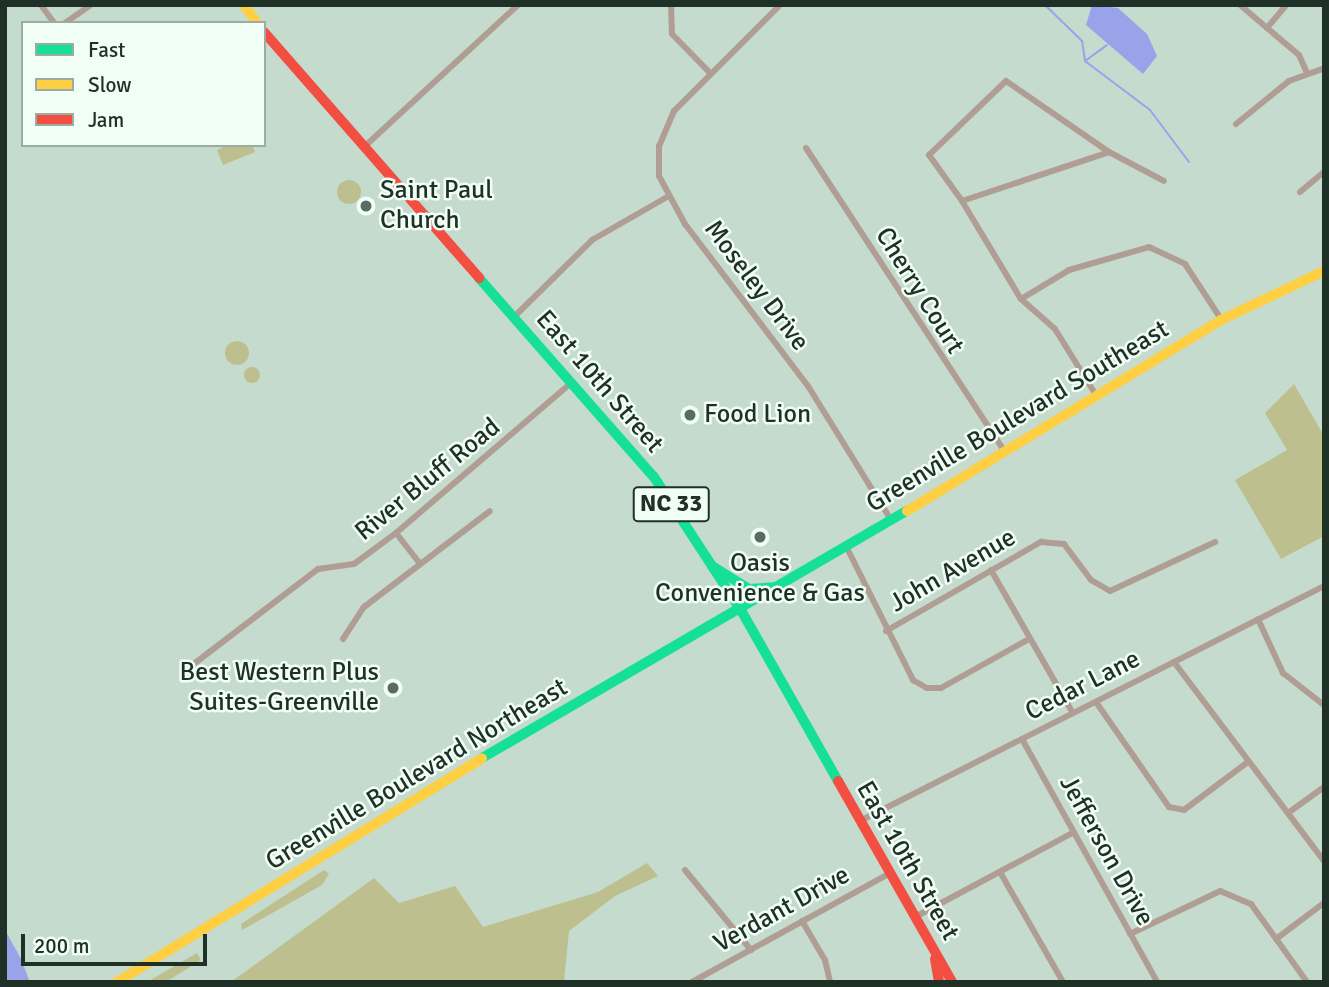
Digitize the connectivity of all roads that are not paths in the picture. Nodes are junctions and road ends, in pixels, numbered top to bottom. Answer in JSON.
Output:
{"nodes":[{"id":1,"x":41,"y":5,"type":"edge"},
{"id":2,"x":91,"y":5,"type":"edge"},
{"id":3,"x":244,"y":5,"type":"edge"},
{"id":4,"x":519,"y":5,"type":"edge"},
{"id":5,"x":671,"y":5,"type":"edge"},
{"id":6,"x":780,"y":5,"type":"edge"},
{"id":7,"x":1240,"y":5,"type":"edge"},
{"id":8,"x":1286,"y":5,"type":"edge"},
{"id":9,"x":53,"y":21,"type":"edge"},
{"id":10,"x":68,"y":21,"type":"edge"},
{"id":11,"x":256,"y":21,"type":"edge"},
{"id":12,"x":1268,"y":28,"type":"junction"},
{"id":13,"x":266,"y":34,"type":"edge"},
{"id":14,"x":1324,"y":68,"type":"edge"},
{"id":15,"x":1306,"y":71,"type":"junction"},
{"id":16,"x":710,"y":73,"type":"junction"},
{"id":17,"x":1236,"y":124,"type":"dead end"},
{"id":18,"x":362,"y":148,"type":"junction"},
{"id":19,"x":806,"y":148,"type":"dead end"},
{"id":20,"x":1110,"y":152,"type":"junction"},
{"id":21,"x":1324,"y":172,"type":"edge"},
{"id":22,"x":1164,"y":181,"type":"dead end"},
{"id":23,"x":1300,"y":192,"type":"dead end"},
{"id":24,"x":667,"y":197,"type":"junction"},
{"id":25,"x":962,"y":201,"type":"junction"},
{"id":26,"x":1322,"y":275,"type":"edge"},
{"id":27,"x":1021,"y":299,"type":"junction"},
{"id":28,"x":514,"y":317,"type":"junction"},
{"id":29,"x":1221,"y":320,"type":"junction"},
{"id":30,"x":574,"y":381,"type":"junction"},
{"id":31,"x":1096,"y":395,"type":"junction"},
{"id":32,"x":1004,"y":451,"type":"junction"},
{"id":33,"x":491,"y":511,"type":"dead end"},
{"id":34,"x":890,"y":518,"type":"junction"},
{"id":35,"x":396,"y":533,"type":"junction"},
{"id":36,"x":1215,"y":542,"type":"dead end"},
{"id":37,"x":846,"y":546,"type":"junction"},
{"id":38,"x":420,"y":564,"type":"junction"},
{"id":39,"x":712,"y":566,"type":"junction"},
{"id":40,"x":991,"y":570,"type":"junction"},
{"id":41,"x":1324,"y":586,"type":"edge"},
{"id":42,"x":782,"y":587,"type":"junction"},
{"id":43,"x":742,"y":612,"type":"junction"},
{"id":44,"x":1258,"y":619,"type":"junction"},
{"id":45,"x":886,"y":631,"type":"junction"},
{"id":46,"x":343,"y":639,"type":"dead end"},
{"id":47,"x":1029,"y":639,"type":"junction"},
{"id":48,"x":1174,"y":662,"type":"junction"},
{"id":49,"x":195,"y":663,"type":"dead end"},
{"id":50,"x":1096,"y":702,"type":"junction"},
{"id":51,"x":1324,"y":705,"type":"edge"},
{"id":52,"x":1073,"y":713,"type":"junction"},
{"id":53,"x":1021,"y":739,"type":"junction"},
{"id":54,"x":1250,"y":761,"type":"junction"},
{"id":55,"x":1324,"y":787,"type":"edge"},
{"id":56,"x":1287,"y":813,"type":"junction"},
{"id":57,"x":860,"y":821,"type":"junction"},
{"id":58,"x":1072,"y":833,"type":"junction"},
{"id":59,"x":1324,"y":861,"type":"edge"},
{"id":60,"x":685,"y":870,"type":"dead end"},
{"id":61,"x":1000,"y":872,"type":"junction"},
{"id":62,"x":890,"y":873,"type":"junction"},
{"id":63,"x":1324,"y":903,"type":"edge"},
{"id":64,"x":915,"y":918,"type":"junction"},
{"id":65,"x":802,"y":921,"type":"junction"},
{"id":66,"x":1130,"y":934,"type":"junction"},
{"id":67,"x":1276,"y":939,"type":"junction"},
{"id":68,"x":751,"y":950,"type":"junction"},
{"id":69,"x":934,"y":951,"type":"junction"},
{"id":70,"x":117,"y":982,"type":"edge"},
{"id":71,"x":692,"y":982,"type":"edge"},
{"id":72,"x":830,"y":982,"type":"edge"},
{"id":73,"x":939,"y":982,"type":"edge"},
{"id":74,"x":952,"y":982,"type":"edge"},
{"id":75,"x":1063,"y":982,"type":"edge"},
{"id":76,"x":1157,"y":982,"type":"edge"},
{"id":77,"x":1307,"y":982,"type":"edge"}],
"edges":[{"from":1,"to":9,"type":"street"},
{"from":2,"to":10,"type":"street"},
{"from":3,"to":11,"type":"main road"},
{"from":4,"to":18,"type":"street"},
{"from":5,"to":16,"type":"street"},
{"from":6,"to":16,"type":"street","name":"Moseley Drive"},
{"from":7,"to":12,"type":"street"},
{"from":8,"to":12,"type":"street"},
{"from":12,"to":15,"type":"street"},
{"from":13,"to":18,"type":"main road","name":"East 10th Street","number":"NC 33"},
{"from":14,"to":15,"type":"street"},
{"from":15,"to":17,"type":"street"},
{"from":16,"to":24,"type":"street","name":"Moseley Drive"},
{"from":18,"to":28,"type":"main road","name":"East 10th Street","number":"NC 33"},
{"from":19,"to":32,"type":"street","name":"Cherry Court"},
{"from":20,"to":22,"type":"street"},
{"from":20,"to":25,"type":"street"},
{"from":20,"to":25,"type":"street"},
{"from":21,"to":23,"type":"street"},
{"from":24,"to":28,"type":"street"},
{"from":24,"to":34,"type":"street","name":"Moseley Drive"},
{"from":25,"to":27,"type":"street"},
{"from":26,"to":29,"type":"main road","name":"Greenville Boulevard Southeast"},
{"from":27,"to":29,"type":"street"},
{"from":27,"to":31,"type":"street"},
{"from":28,"to":30,"type":"main road","name":"East 10th Street","number":"NC 33"},
{"from":29,"to":31,"type":"main road","name":"Greenville Boulevard Southeast"},
{"from":30,"to":35,"type":"street","name":"River Bluff Road"},
{"from":30,"to":39,"type":"main road","name":"East 10th Street","number":"NC 33"},
{"from":31,"to":32,"type":"main road","name":"Greenville Boulevard Southeast"},
{"from":32,"to":34,"type":"main road","name":"Greenville Boulevard Southeast"},
{"from":33,"to":38,"type":"street"},
{"from":34,"to":37,"type":"main road","name":"Greenville Boulevard Southeast"},
{"from":35,"to":38,"type":"street"},
{"from":35,"to":49,"type":"street","name":"River Bluff Road"},
{"from":36,"to":40,"type":"street","name":"John Avenue"},
{"from":37,"to":42,"type":"main road","name":"Greenville Boulevard Southeast"},
{"from":37,"to":45,"type":"street"},
{"from":38,"to":46,"type":"street"},
{"from":39,"to":42,"type":"main road"},
{"from":39,"to":43,"type":"main road","name":"East 10th Street","number":"NC 33"},
{"from":40,"to":45,"type":"street","name":"John Avenue"},
{"from":40,"to":47,"type":"street"},
{"from":41,"to":44,"type":"street","name":"Cedar Lane"},
{"from":42,"to":43,"type":"main road","name":"Greenville Boulevard Southeast"},
{"from":43,"to":57,"type":"main road","name":"East 10th Street"},
{"from":43,"to":70,"type":"main road","name":"Greenville Boulevard Northeast"},
{"from":44,"to":48,"type":"street","name":"Cedar Lane"},
{"from":44,"to":51,"type":"street"},
{"from":45,"to":47,"type":"street"},
{"from":47,"to":52,"type":"street"},
{"from":48,"to":50,"type":"street","name":"Cedar Lane"},
{"from":48,"to":54,"type":"street"},
{"from":50,"to":52,"type":"street","name":"Cedar Lane"},
{"from":50,"to":54,"type":"street"},
{"from":52,"to":53,"type":"street","name":"Cedar Lane"},
{"from":53,"to":57,"type":"street","name":"Cedar Lane"},
{"from":53,"to":58,"type":"street","name":"Jefferson Drive"},
{"from":54,"to":56,"type":"street"},
{"from":55,"to":56,"type":"street"},
{"from":56,"to":59,"type":"street"},
{"from":57,"to":62,"type":"main road","name":"East 10th Street"},
{"from":58,"to":61,"type":"street"},
{"from":58,"to":66,"type":"street","name":"Jefferson Drive"},
{"from":60,"to":68,"type":"street"},
{"from":61,"to":64,"type":"street"},
{"from":61,"to":75,"type":"street"},
{"from":62,"to":64,"type":"main road","name":"East 10th Street"},
{"from":62,"to":65,"type":"street","name":"Verdant Drive"},
{"from":63,"to":67,"type":"street"},
{"from":64,"to":69,"type":"main road","name":"East 10th Street"},
{"from":65,"to":68,"type":"street","name":"Verdant Drive"},
{"from":65,"to":72,"type":"street"},
{"from":66,"to":67,"type":"street"},
{"from":66,"to":76,"type":"street","name":"Jefferson Drive"},
{"from":67,"to":77,"type":"street"},
{"from":68,"to":71,"type":"street","name":"Verdant Drive"},
{"from":69,"to":73,"type":"main road"},
{"from":69,"to":74,"type":"main road","name":"East 10th Street"}]}
